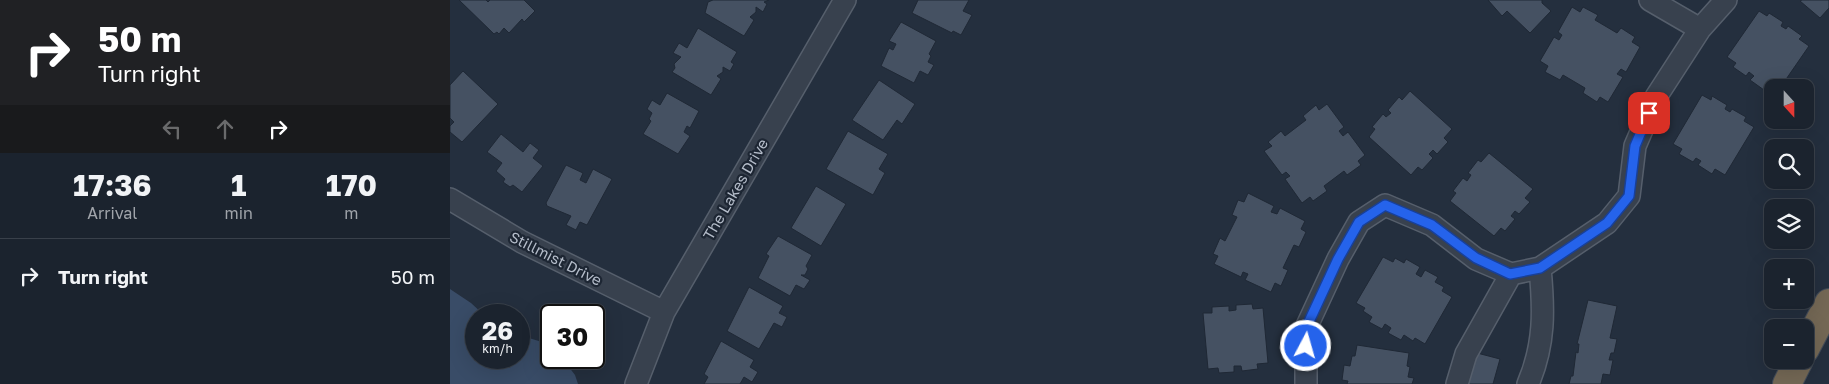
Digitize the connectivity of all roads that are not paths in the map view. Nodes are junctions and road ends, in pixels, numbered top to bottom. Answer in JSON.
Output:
{"nodes":[{"id":1,"x":845,"y":0,"type":"edge"},
{"id":2,"x":1650,"y":0,"type":"edge"},
{"id":3,"x":1726,"y":0,"type":"edge"},
{"id":4,"x":1700,"y":29,"type":"junction"},
{"id":5,"x":450,"y":199,"type":"edge"},
{"id":6,"x":1540,"y":268,"type":"junction"},
{"id":7,"x":1510,"y":274,"type":"junction"},
{"id":8,"x":1829,"y":303,"type":"edge"},
{"id":9,"x":664,"y":312,"type":"junction"},
{"id":10,"x":1814,"y":332,"type":"edge"},
{"id":11,"x":1794,"y":369,"type":"edge"},
{"id":12,"x":636,"y":384,"type":"edge"},
{"id":13,"x":1306,"y":384,"type":"edge"},
{"id":14,"x":1457,"y":384,"type":"edge"},
{"id":15,"x":1528,"y":384,"type":"edge"},
{"id":16,"x":1787,"y":384,"type":"edge"}],
"edges":[{"from":1,"to":9,"type":"street","name":"The Lakes Drive"},
{"from":2,"to":4,"type":"street"},
{"from":3,"to":4,"type":"street"},
{"from":4,"to":6,"type":"street"},
{"from":5,"to":9,"type":"street","name":"Stillmist Drive"},
{"from":6,"to":7,"type":"street"},
{"from":6,"to":15,"type":"street"},
{"from":7,"to":13,"type":"street"},
{"from":7,"to":14,"type":"street"},
{"from":8,"to":10,"type":"highway"},
{"from":9,"to":12,"type":"street","name":"The Lakes Drive"},
{"from":11,"to":16,"type":"highway"}]}
